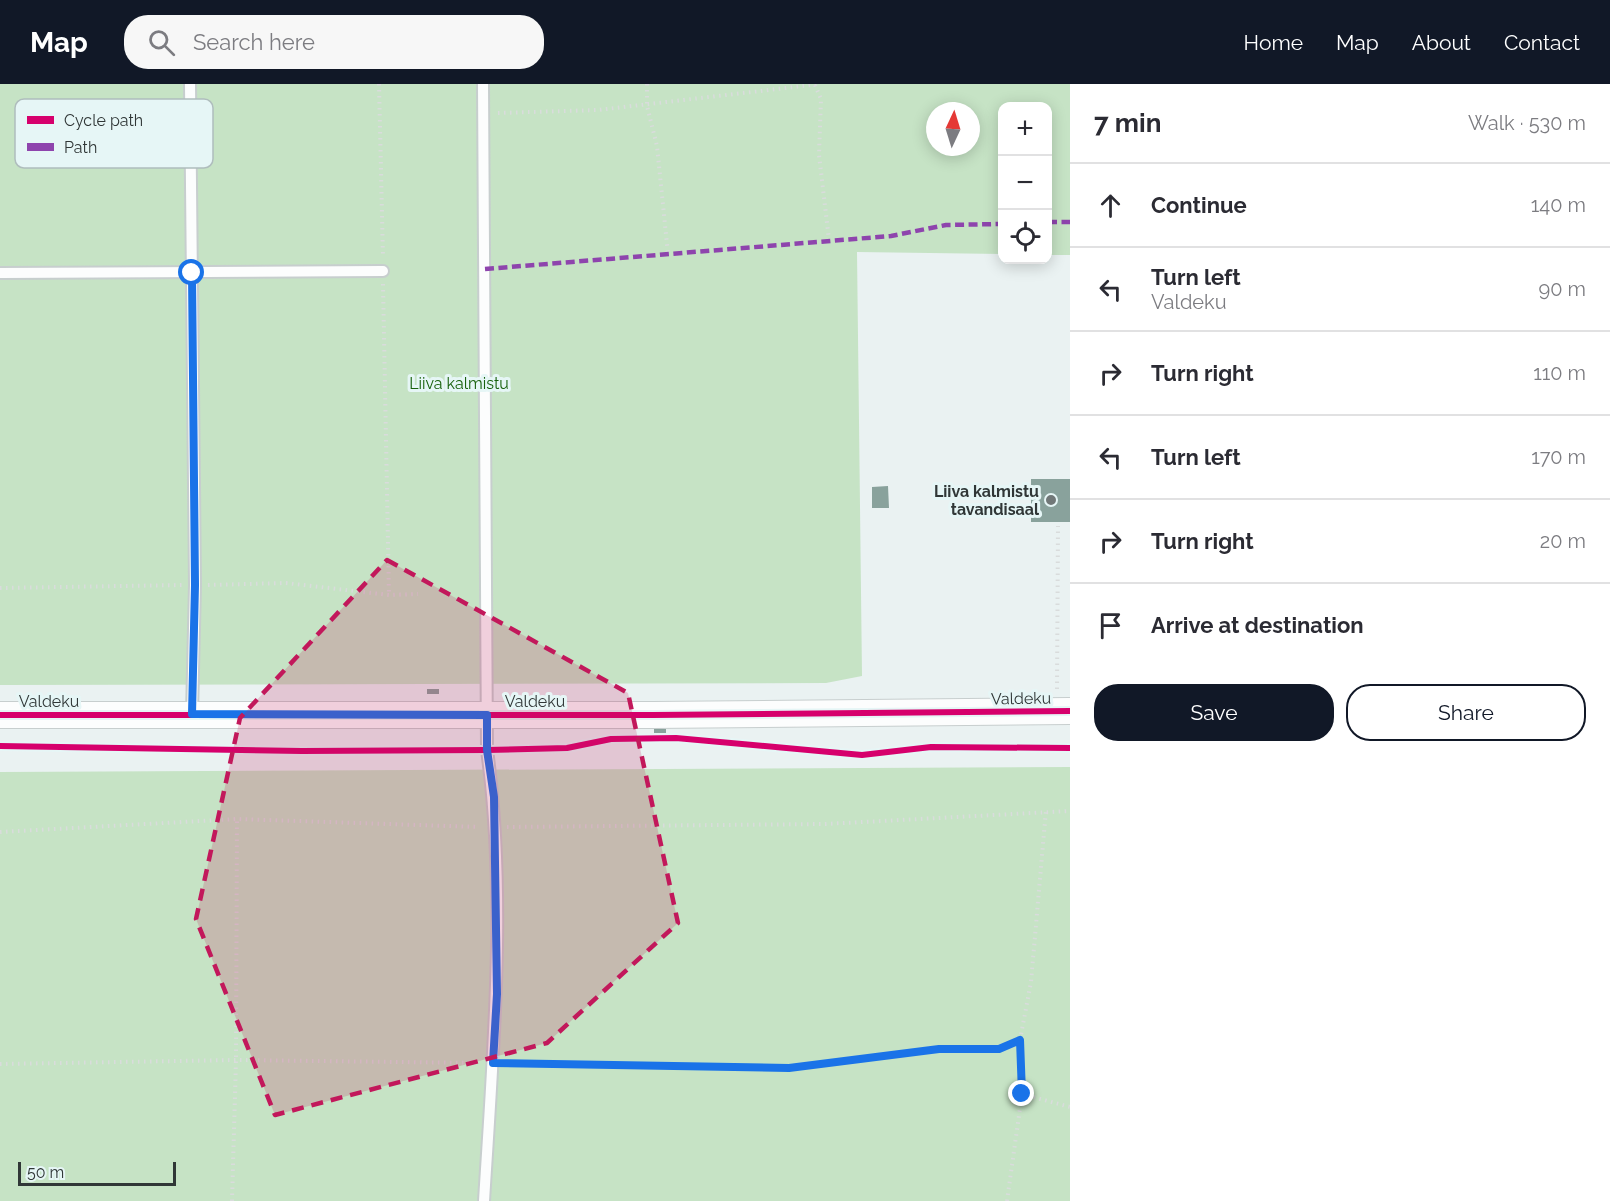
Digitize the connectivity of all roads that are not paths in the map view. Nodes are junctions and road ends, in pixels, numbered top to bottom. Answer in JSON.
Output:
{"nodes":[{"id":1,"x":190,"y":84,"type":"edge"},
{"id":2,"x":483,"y":84,"type":"edge"},
{"id":3,"x":190,"y":99,"type":"edge"},
{"id":4,"x":191,"y":168,"type":"edge"},
{"id":5,"x":383,"y":271,"type":"road end"},
{"id":6,"x":0,"y":273,"type":"edge"},
{"id":7,"x":192,"y":273,"type":"junction"},
{"id":8,"x":1066,"y":700,"type":"edge"},
{"id":9,"x":192,"y":714,"type":"junction"},
{"id":10,"x":0,"y":715,"type":"edge"},
{"id":11,"x":487,"y":715,"type":"junction"},
{"id":12,"x":484,"y":1201,"type":"edge"}],
"edges":[{"from":1,"to":3,"type":"lane"},
{"from":2,"to":11,"type":"lane"},
{"from":4,"to":7,"type":"lane"},
{"from":5,"to":7,"type":"lane"},
{"from":6,"to":7,"type":"lane"},
{"from":7,"to":9,"type":"lane"},
{"from":8,"to":11,"type":"street","name":"Valdeku"},
{"from":9,"to":10,"type":"street","name":"Valdeku"},
{"from":9,"to":11,"type":"street","name":"Valdeku"},
{"from":11,"to":12,"type":"lane"}]}
